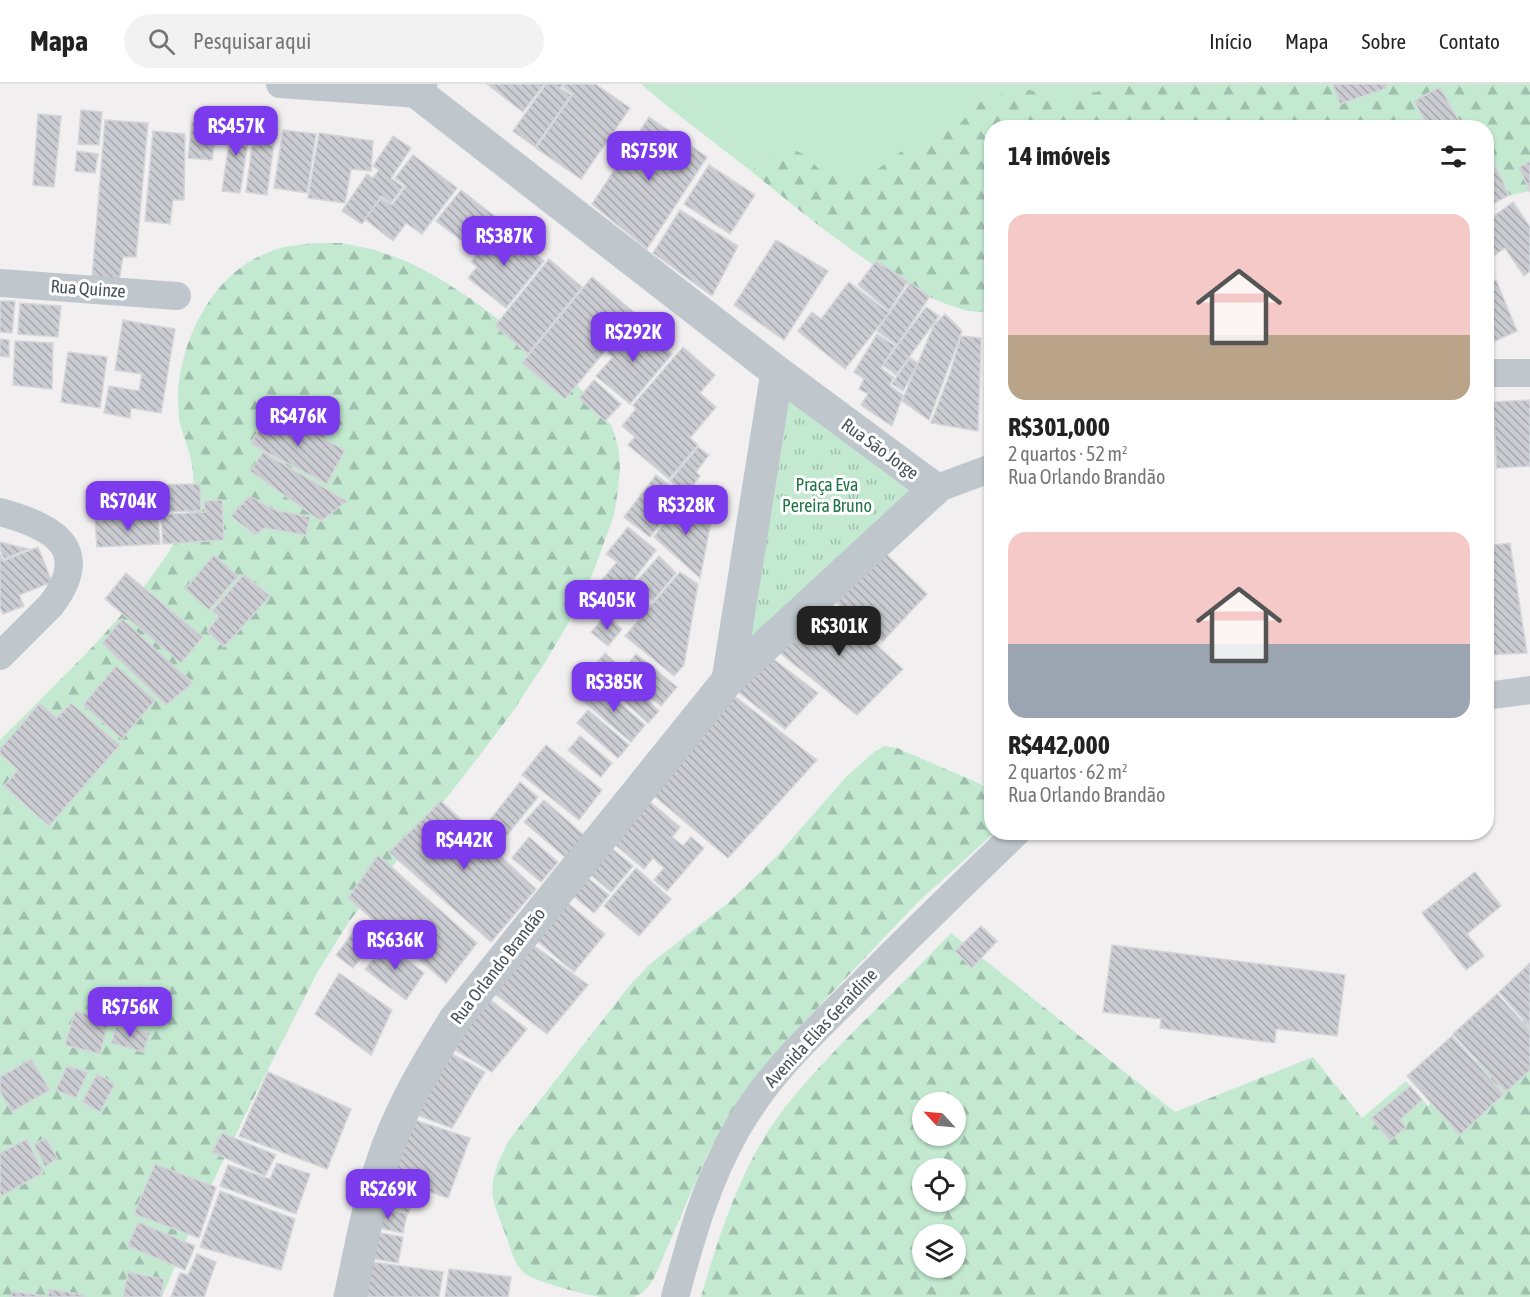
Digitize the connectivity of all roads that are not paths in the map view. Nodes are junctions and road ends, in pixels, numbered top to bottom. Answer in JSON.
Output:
{"nodes":[{"id":1,"x":280,"y":84,"type":"edge"},
{"id":2,"x":420,"y":89,"type":"edge"},
{"id":3,"x":0,"y":283,"type":"edge"},
{"id":4,"x":177,"y":296,"type":"dead end"},
{"id":5,"x":777,"y":372,"type":"junction"},
{"id":6,"x":1494,"y":373,"type":"edge"},
{"id":7,"x":1530,"y":373,"type":"edge"},
{"id":8,"x":984,"y":471,"type":"edge"},
{"id":9,"x":935,"y":489,"type":"junction"},
{"id":10,"x":0,"y":512,"type":"edge"},
{"id":11,"x":0,"y":656,"type":"edge"},
{"id":12,"x":728,"y":680,"type":"junction"},
{"id":13,"x":1530,"y":690,"type":"edge"},
{"id":14,"x":1494,"y":695,"type":"edge"},
{"id":15,"x":1009,"y":840,"type":"edge"},
{"id":16,"x":350,"y":1297,"type":"edge"},
{"id":17,"x":675,"y":1297,"type":"edge"}],
"edges":[{"from":1,"to":2,"type":"street"},
{"from":2,"to":5,"type":"street"},
{"from":3,"to":4,"type":"street","name":"Rua Quinze"},
{"from":5,"to":9,"type":"street","name":"Rua São Jorge"},
{"from":5,"to":12,"type":"street","name":"Rua Orlando Brandão"},
{"from":6,"to":7,"type":"street"},
{"from":8,"to":9,"type":"street","name":"Rua São Jorge"},
{"from":9,"to":12,"type":"street","name":"Rua Orlando Brandão"},
{"from":10,"to":11,"type":"street"},
{"from":12,"to":16,"type":"street","name":"Rua Orlando Brandão"},
{"from":13,"to":14,"type":"street"},
{"from":15,"to":17,"type":"street","name":"Avenida Elias Geraidine"}]}
